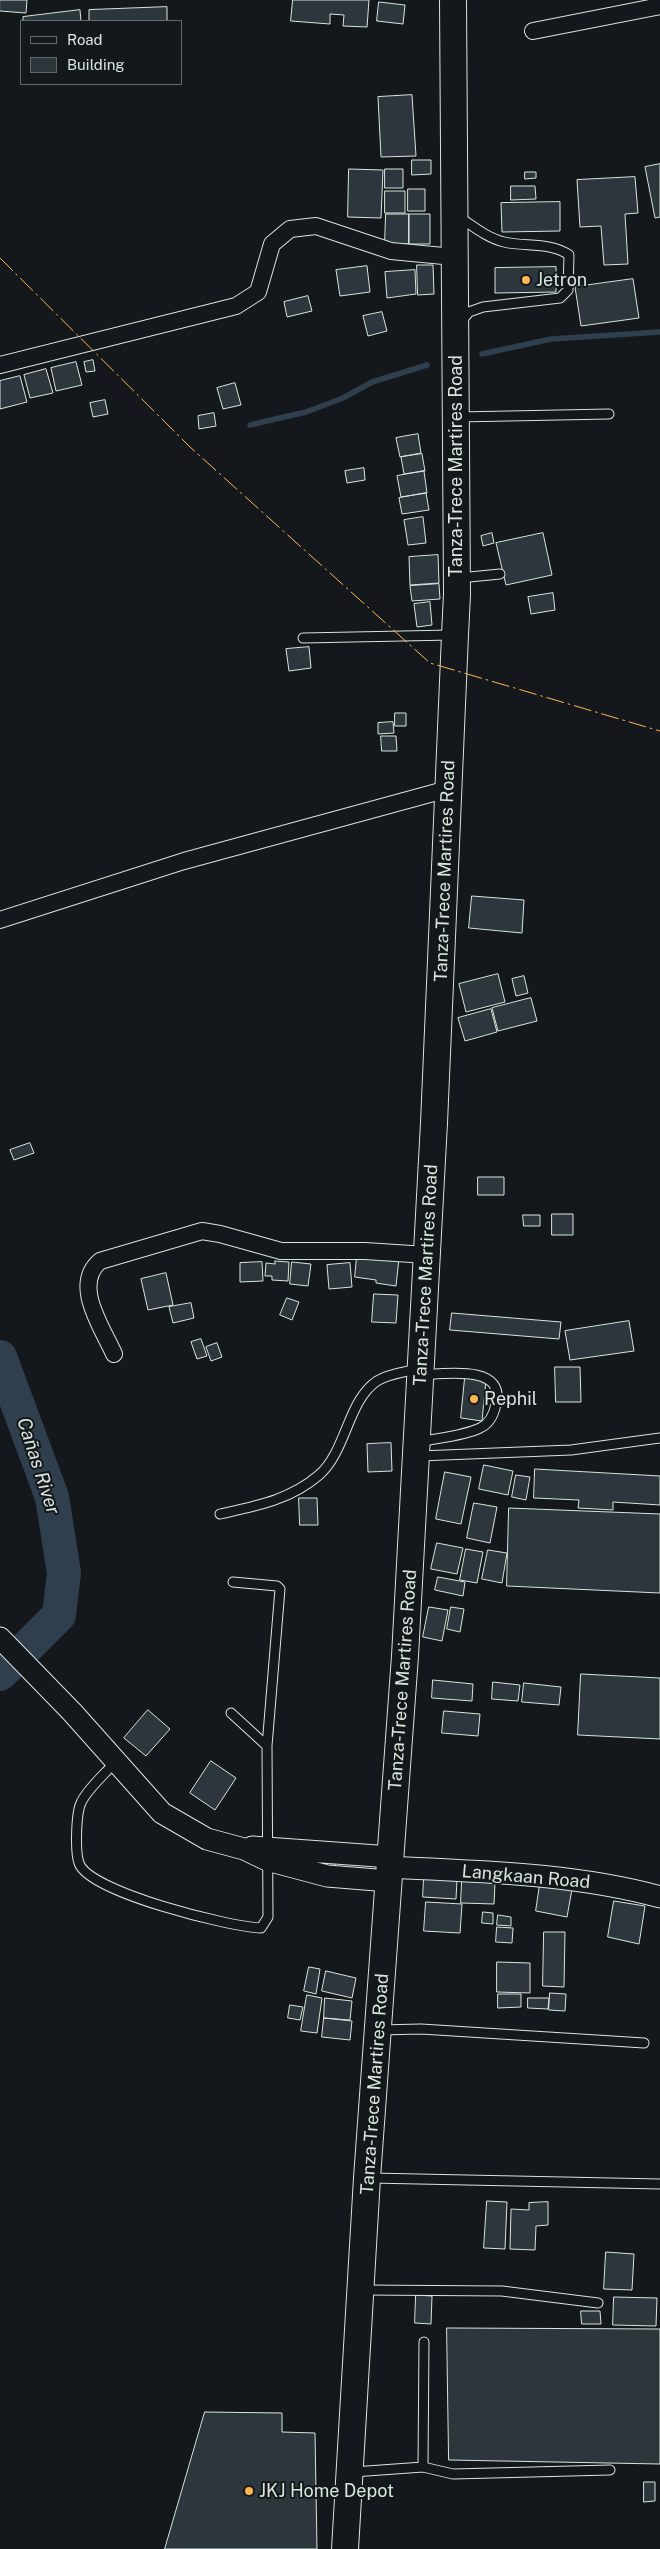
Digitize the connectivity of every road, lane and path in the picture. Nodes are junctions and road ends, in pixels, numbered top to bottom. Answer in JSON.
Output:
{"nodes":[{"id":1,"x":453,"y":0,"type":"edge"},
{"id":2,"x":660,"y":6,"type":"edge"},
{"id":3,"x":533,"y":31,"type":"dead end"},
{"id":4,"x":454,"y":214,"type":"junction"},
{"id":5,"x":454,"y":257,"type":"junction"},
{"id":6,"x":455,"y":330,"type":"junction"},
{"id":7,"x":0,"y":365,"type":"edge"},
{"id":8,"x":609,"y":414,"type":"dead end"},
{"id":9,"x":455,"y":417,"type":"junction"},
{"id":10,"x":500,"y":574,"type":"dead end"},
{"id":11,"x":456,"y":578,"type":"junction"},
{"id":12,"x":455,"y":635,"type":"junction"},
{"id":13,"x":303,"y":638,"type":"dead end"},
{"id":14,"x":448,"y":789,"type":"junction"},
{"id":15,"x":0,"y":920,"type":"edge"},
{"id":16,"x":427,"y":1255,"type":"junction"},
{"id":17,"x":114,"y":1354,"type":"dead end"},
{"id":18,"x":420,"y":1371,"type":"junction"},
{"id":19,"x":660,"y":1438,"type":"edge"},
{"id":20,"x":416,"y":1449,"type":"junction"},
{"id":21,"x":220,"y":1514,"type":"dead end"},
{"id":22,"x":233,"y":1582,"type":"dead end"},
{"id":23,"x":0,"y":1638,"type":"edge"},
{"id":24,"x":231,"y":1713,"type":"dead end"},
{"id":25,"x":267,"y":1746,"type":"junction"},
{"id":26,"x":115,"y":1762,"type":"junction"},
{"id":27,"x":350,"y":1853,"type":"junction"},
{"id":28,"x":267,"y":1854,"type":"junction"},
{"id":29,"x":390,"y":1868,"type":"junction"},
{"id":30,"x":350,"y":1878,"type":"junction"},
{"id":31,"x":660,"y":1897,"type":"edge"},
{"id":32,"x":379,"y":2030,"type":"junction"},
{"id":33,"x":644,"y":2043,"type":"dead end"},
{"id":34,"x":367,"y":2178,"type":"junction"},
{"id":35,"x":660,"y":2184,"type":"edge"},
{"id":36,"x":360,"y":2290,"type":"junction"},
{"id":37,"x":598,"y":2303,"type":"dead end"},
{"id":38,"x":424,"y":2342,"type":"dead end"},
{"id":39,"x":423,"y":2467,"type":"junction"},
{"id":40,"x":610,"y":2470,"type":"dead end"},
{"id":41,"x":350,"y":2472,"type":"junction"},
{"id":42,"x":345,"y":2549,"type":"edge"}],
"edges":[{"from":1,"to":4,"type":"main road","name":"Tanza-Trece Martires Road"},
{"from":2,"to":3,"type":"street"},
{"from":4,"to":5,"type":"main road","name":"Tanza-Trece Martires Road"},
{"from":4,"to":6,"type":"lane"},
{"from":5,"to":6,"type":"main road","name":"Tanza-Trece Martires Road"},
{"from":5,"to":7,"type":"street"},
{"from":6,"to":9,"type":"main road","name":"Tanza-Trece Martires Road"},
{"from":8,"to":9,"type":"lane"},
{"from":9,"to":11,"type":"main road","name":"Tanza-Trece Martires Road"},
{"from":10,"to":11,"type":"lane"},
{"from":11,"to":12,"type":"main road","name":"Tanza-Trece Martires Road"},
{"from":12,"to":13,"type":"lane"},
{"from":12,"to":14,"type":"main road","name":"Tanza-Trece Martires Road"},
{"from":14,"to":15,"type":"street"},
{"from":14,"to":16,"type":"main road","name":"Tanza-Trece Martires Road"},
{"from":16,"to":17,"type":"street"},
{"from":16,"to":18,"type":"main road","name":"Tanza-Trece Martires Road"},
{"from":18,"to":20,"type":"main road","name":"Tanza-Trece Martires Road"},
{"from":18,"to":20,"type":"lane"},
{"from":18,"to":21,"type":"lane"},
{"from":19,"to":20,"type":"lane"},
{"from":20,"to":29,"type":"main road","name":"Tanza-Trece Martires Road"},
{"from":22,"to":25,"type":"lane"},
{"from":23,"to":26,"type":"street"},
{"from":24,"to":25,"type":"lane"},
{"from":25,"to":28,"type":"lane"},
{"from":26,"to":28,"type":"street"},
{"from":26,"to":28,"type":"lane"},
{"from":27,"to":28,"type":"street"},
{"from":27,"to":29,"type":"street"},
{"from":27,"to":30,"type":"street"},
{"from":28,"to":30,"type":"street"},
{"from":29,"to":30,"type":"street"},
{"from":29,"to":31,"type":"street","name":"Langkaan Road"},
{"from":29,"to":32,"type":"main road","name":"Tanza-Trece Martires Road"},
{"from":32,"to":33,"type":"lane"},
{"from":32,"to":34,"type":"main road","name":"Tanza-Trece Martires Road"},
{"from":34,"to":35,"type":"lane"},
{"from":34,"to":36,"type":"main road","name":"Tanza-Trece Martires Road"},
{"from":36,"to":37,"type":"lane"},
{"from":36,"to":41,"type":"main road","name":"Tanza-Trece Martires Road"},
{"from":38,"to":39,"type":"lane"},
{"from":39,"to":40,"type":"lane"},
{"from":39,"to":41,"type":"lane"},
{"from":41,"to":42,"type":"main road","name":"Tanza-Trece Martires Road"}]}
